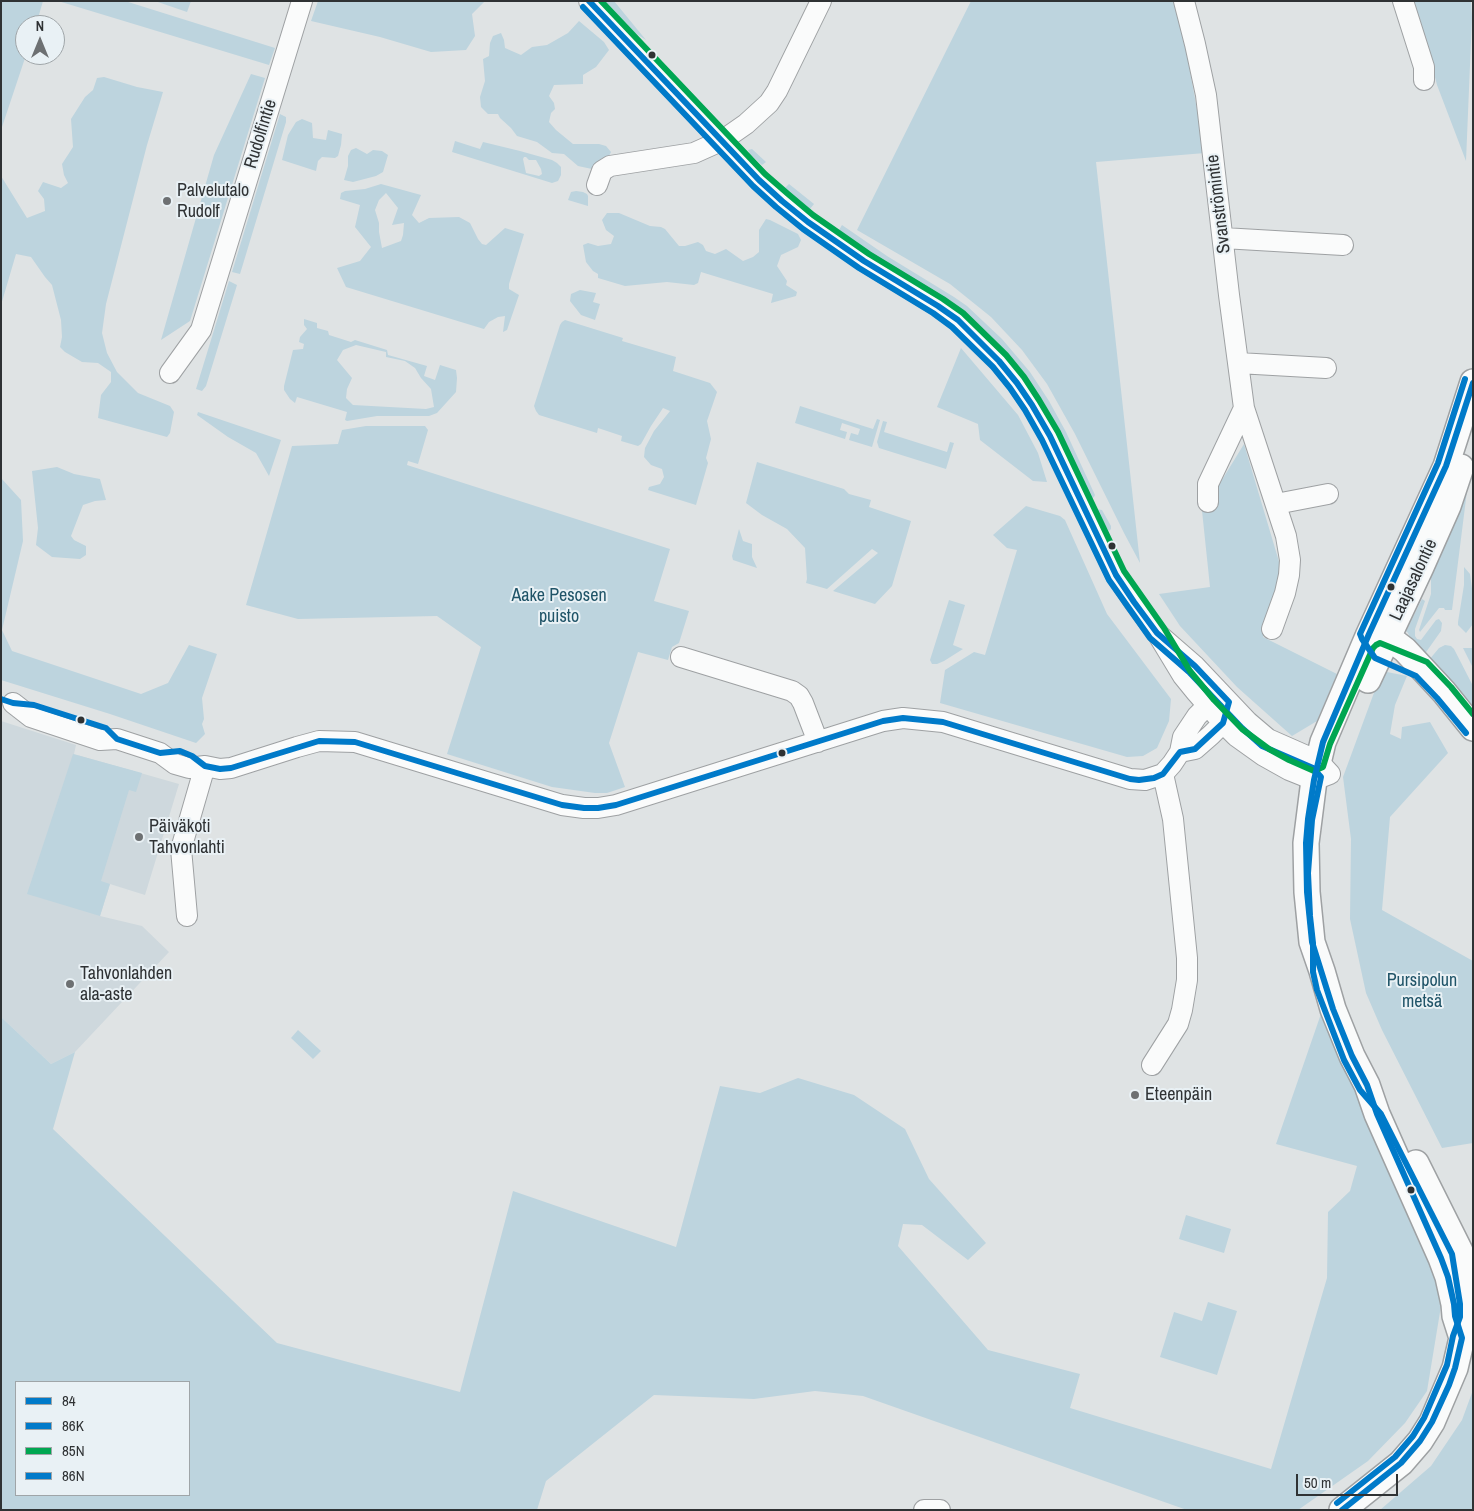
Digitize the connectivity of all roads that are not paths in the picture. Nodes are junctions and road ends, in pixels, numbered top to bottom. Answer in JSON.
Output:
{"nodes":[{"id":1,"x":302,"y":1,"type":"edge"},
{"id":2,"x":589,"y":1,"type":"edge"},
{"id":3,"x":821,"y":1,"type":"edge"},
{"id":4,"x":1184,"y":1,"type":"edge"},
{"id":5,"x":1403,"y":1,"type":"edge"},
{"id":6,"x":1424,"y":80,"type":"dead end"},
{"id":7,"x":723,"y":140,"type":"junction"},
{"id":8,"x":597,"y":185,"type":"dead end"},
{"id":9,"x":1223,"y":238,"type":"junction"},
{"id":10,"x":1343,"y":245,"type":"dead end"},
{"id":11,"x":1238,"y":363,"type":"junction"},
{"id":12,"x":1326,"y":368,"type":"dead end"},
{"id":13,"x":170,"y":374,"type":"dead end"},
{"id":14,"x":1473,"y":382,"type":"edge"},
{"id":15,"x":1244,"y":408,"type":"junction"},
{"id":16,"x":1473,"y":422,"type":"edge"},
{"id":17,"x":1328,"y":494,"type":"dead end"},
{"id":18,"x":1208,"y":502,"type":"dead end"},
{"id":19,"x":1276,"y":504,"type":"junction"},
{"id":20,"x":1272,"y":629,"type":"dead end"},
{"id":21,"x":1157,"y":633,"type":"junction"},
{"id":22,"x":1387,"y":646,"type":"junction"},
{"id":23,"x":681,"y":657,"type":"dead end"},
{"id":24,"x":7,"y":701,"type":"edge"},
{"id":25,"x":1229,"y":702,"type":"junction"},
{"id":26,"x":1207,"y":706,"type":"junction"},
{"id":27,"x":1223,"y":723,"type":"junction"},
{"id":28,"x":1473,"y":728,"type":"edge"},
{"id":29,"x":818,"y":742,"type":"junction"},
{"id":30,"x":1180,"y":752,"type":"junction"},
{"id":31,"x":204,"y":766,"type":"junction"},
{"id":32,"x":1321,"y":772,"type":"junction"},
{"id":33,"x":1163,"y":774,"type":"junction"},
{"id":34,"x":188,"y":916,"type":"dead end"},
{"id":35,"x":1152,"y":1065,"type":"dead end"},
{"id":36,"x":1462,"y":1275,"type":"edge"},
{"id":37,"x":924,"y":1510,"type":"edge"},
{"id":38,"x":940,"y":1510,"type":"edge"},
{"id":39,"x":1342,"y":1510,"type":"edge"}],
"edges":[{"from":1,"to":13,"type":"street","name":"Rudolfintie"},
{"from":2,"to":7,"type":"street"},
{"from":3,"to":7,"type":"street"},
{"from":4,"to":9,"type":"street","name":"Svanströmintie"},
{"from":5,"to":6,"type":"street"},
{"from":7,"to":8,"type":"street"},
{"from":7,"to":21,"type":"street"},
{"from":9,"to":10,"type":"street"},
{"from":9,"to":11,"type":"street","name":"Svanströmintie"},
{"from":11,"to":12,"type":"street"},
{"from":11,"to":15,"type":"street","name":"Svanströmintie"},
{"from":14,"to":22,"type":"main road","name":"Laajasalontie"},
{"from":15,"to":18,"type":"street"},
{"from":15,"to":19,"type":"street","name":"Svanströmintie"},
{"from":16,"to":22,"type":"main road","name":"Laajasalontie"},
{"from":17,"to":19,"type":"street"},
{"from":19,"to":20,"type":"street","name":"Svanströmintie"},
{"from":21,"to":25,"type":"street"},
{"from":21,"to":26,"type":"street"},
{"from":22,"to":28,"type":"main road"},
{"from":22,"to":32,"type":"main road","name":"Laajasalontie"},
{"from":23,"to":29,"type":"street"},
{"from":24,"to":31,"type":"street"},
{"from":25,"to":26,"type":"street"},
{"from":25,"to":27,"type":"street"},
{"from":25,"to":32,"type":"street"},
{"from":26,"to":27,"type":"street"},
{"from":26,"to":30,"type":"street"},
{"from":27,"to":30,"type":"street"},
{"from":27,"to":32,"type":"street"},
{"from":29,"to":31,"type":"street"},
{"from":29,"to":33,"type":"street"},
{"from":30,"to":33,"type":"street"},
{"from":31,"to":34,"type":"street"},
{"from":32,"to":36,"type":"main road","name":"Laajasalontie"},
{"from":33,"to":35,"type":"street"},
{"from":36,"to":39,"type":"main road","name":"Laajasalontie"},
{"from":37,"to":38,"type":"street"}]}
